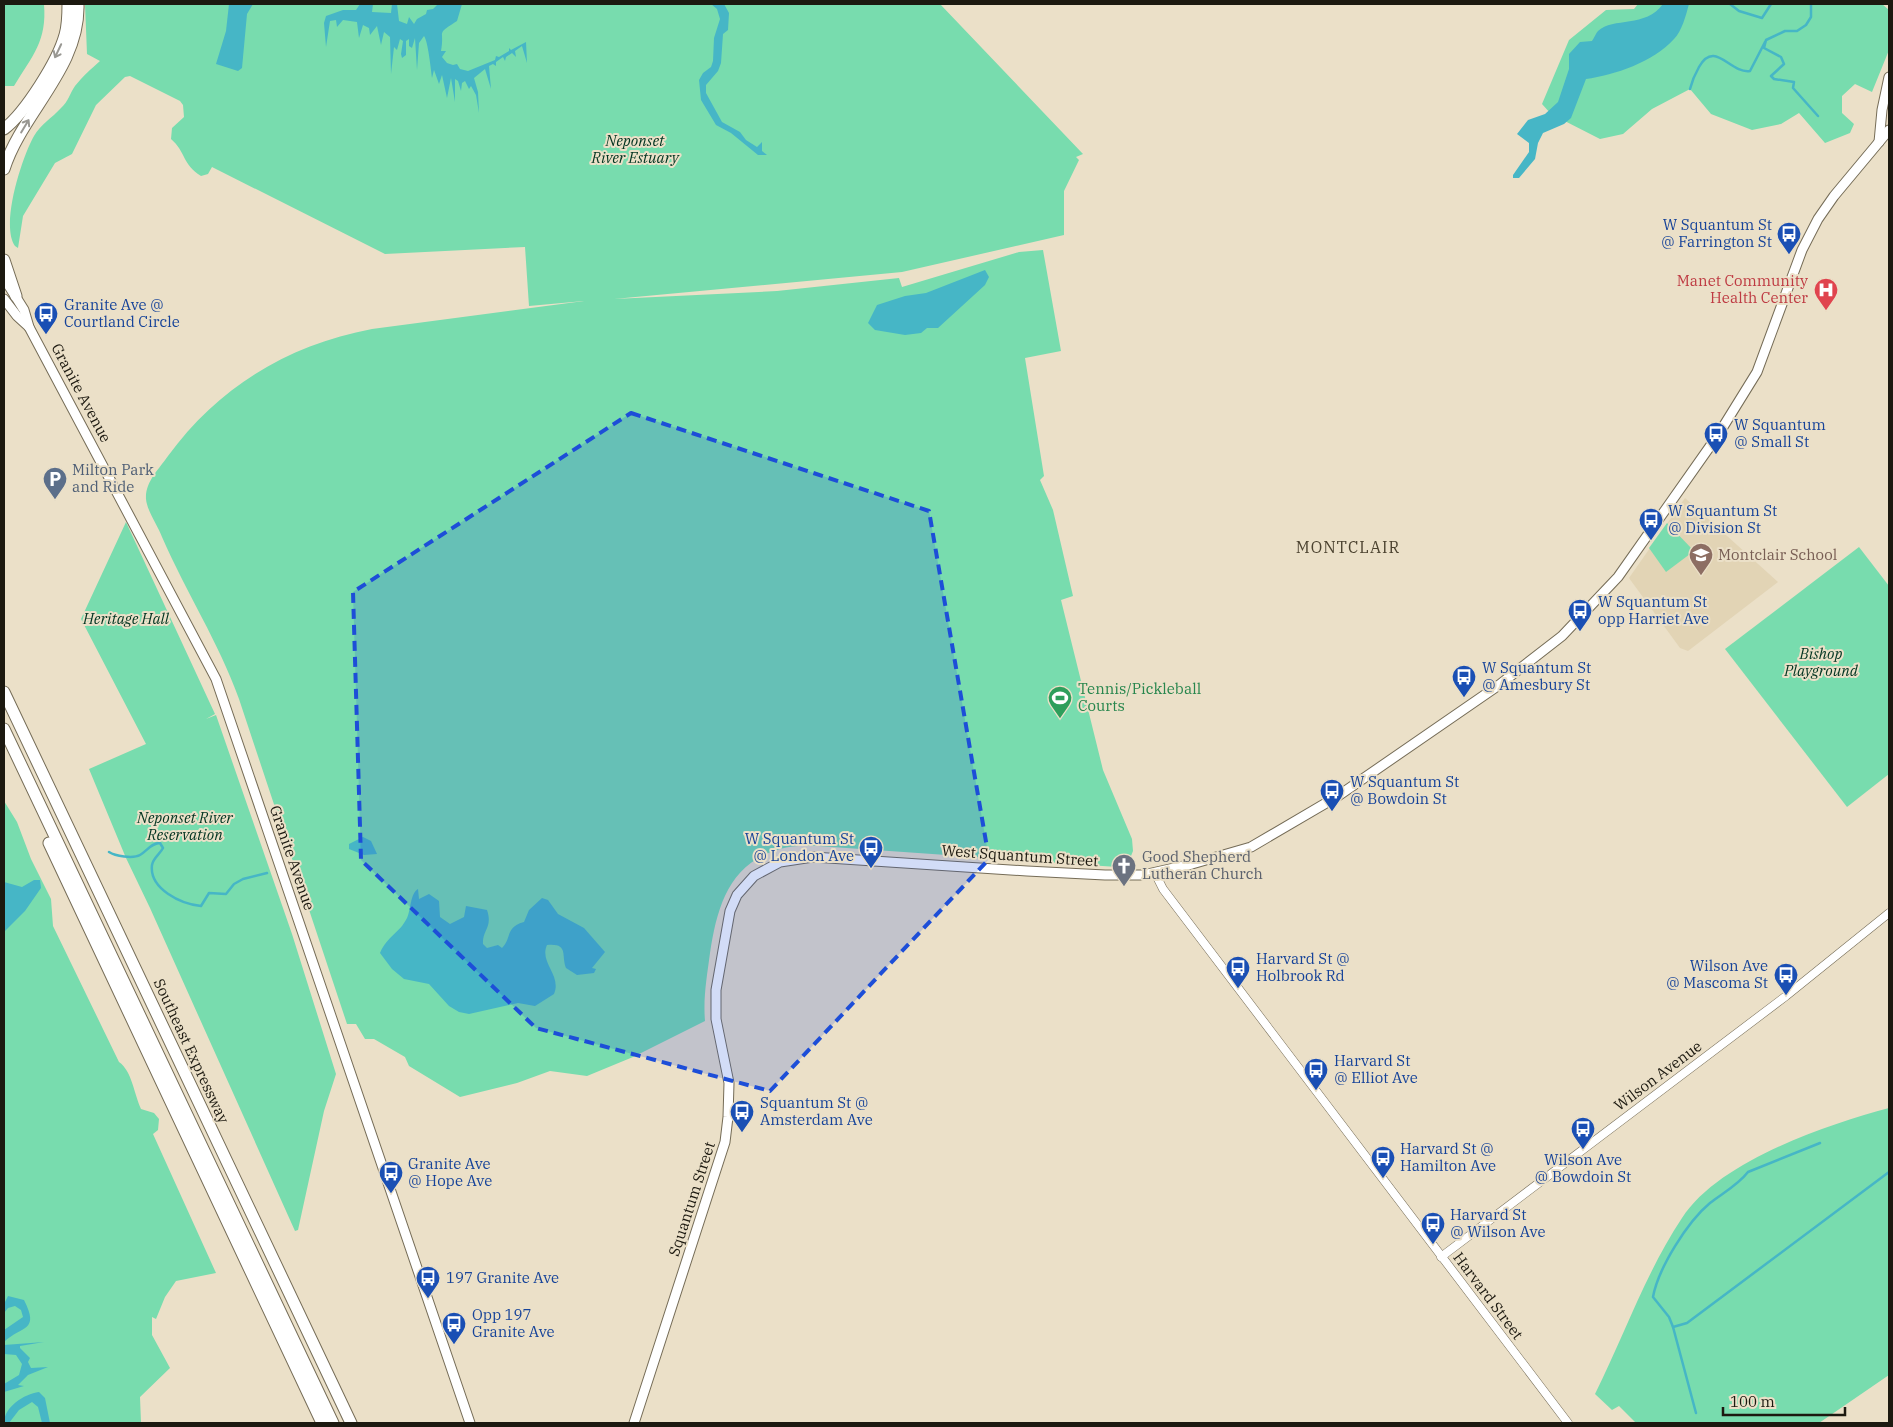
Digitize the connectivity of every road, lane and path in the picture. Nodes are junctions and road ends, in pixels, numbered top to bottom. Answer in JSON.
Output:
{"nodes":[{"id":1,"x":68,"y":4,"type":"edge"},
{"id":2,"x":78,"y":4,"type":"edge"},
{"id":3,"x":1889,"y":77,"type":"edge"},
{"id":4,"x":1886,"y":87,"type":"junction"},
{"id":5,"x":1889,"y":98,"type":"edge"},
{"id":6,"x":4,"y":129,"type":"edge"},
{"id":7,"x":1889,"y":130,"type":"edge"},
{"id":8,"x":1879,"y":142,"type":"junction"},
{"id":9,"x":4,"y":169,"type":"edge"},
{"id":10,"x":4,"y":260,"type":"edge"},
{"id":11,"x":4,"y":278,"type":"edge"},
{"id":12,"x":16,"y":296,"type":"junction"},
{"id":13,"x":4,"y":299,"type":"edge"},
{"id":14,"x":29,"y":326,"type":"junction"},
{"id":15,"x":4,"y":692,"type":"edge"},
{"id":16,"x":4,"y":708,"type":"edge"},
{"id":17,"x":4,"y":729,"type":"edge"},
{"id":18,"x":4,"y":746,"type":"edge"},
{"id":19,"x":1155,"y":873,"type":"junction"},
{"id":20,"x":740,"y":892,"type":"joint"},
{"id":21,"x":1889,"y":913,"type":"edge"},
{"id":22,"x":1441,"y":1257,"type":"junction"},
{"id":23,"x":322,"y":1423,"type":"edge"},
{"id":24,"x":333,"y":1423,"type":"edge"},
{"id":25,"x":343,"y":1423,"type":"edge"},
{"id":26,"x":350,"y":1423,"type":"edge"},
{"id":27,"x":470,"y":1423,"type":"edge"},
{"id":28,"x":634,"y":1423,"type":"edge"},
{"id":29,"x":1568,"y":1423,"type":"edge"}],
"edges":[{"from":1,"to":6,"type":"highway","one_way":true},
{"from":9,"to":2,"type":"highway","one_way":true},
{"from":3,"to":4,"type":"main road"},
{"from":4,"to":5,"type":"main road"},
{"from":4,"to":8,"type":"main road"},
{"from":7,"to":8,"type":"main road","name":"West Squantum Street"},
{"from":8,"to":19,"type":"main road","name":"West Squantum Street"},
{"from":10,"to":12,"type":"highway"},
{"from":11,"to":12,"type":"main road","name":"Granite Avenue"},
{"from":12,"to":14,"type":"main road","name":"Granite Avenue"},
{"from":13,"to":14,"type":"main road","name":"Granite Avenue"},
{"from":14,"to":27,"type":"main road","name":"Granite Avenue"},
{"from":15,"to":26,"type":"highway","name":"Southeast Expressway"},
{"from":16,"to":25,"type":"highway"},
{"from":17,"to":24,"type":"highway"},
{"from":18,"to":23,"type":"highway"},
{"from":19,"to":20,"type":"main road","name":"West Squantum Street"},
{"from":19,"to":22,"type":"street","name":"Harvard Street"},
{"from":20,"to":28,"type":"main road","name":"Squantum Street"},
{"from":21,"to":22,"type":"street","name":"Wilson Avenue"},
{"from":22,"to":29,"type":"street","name":"Harvard Street"}]}
